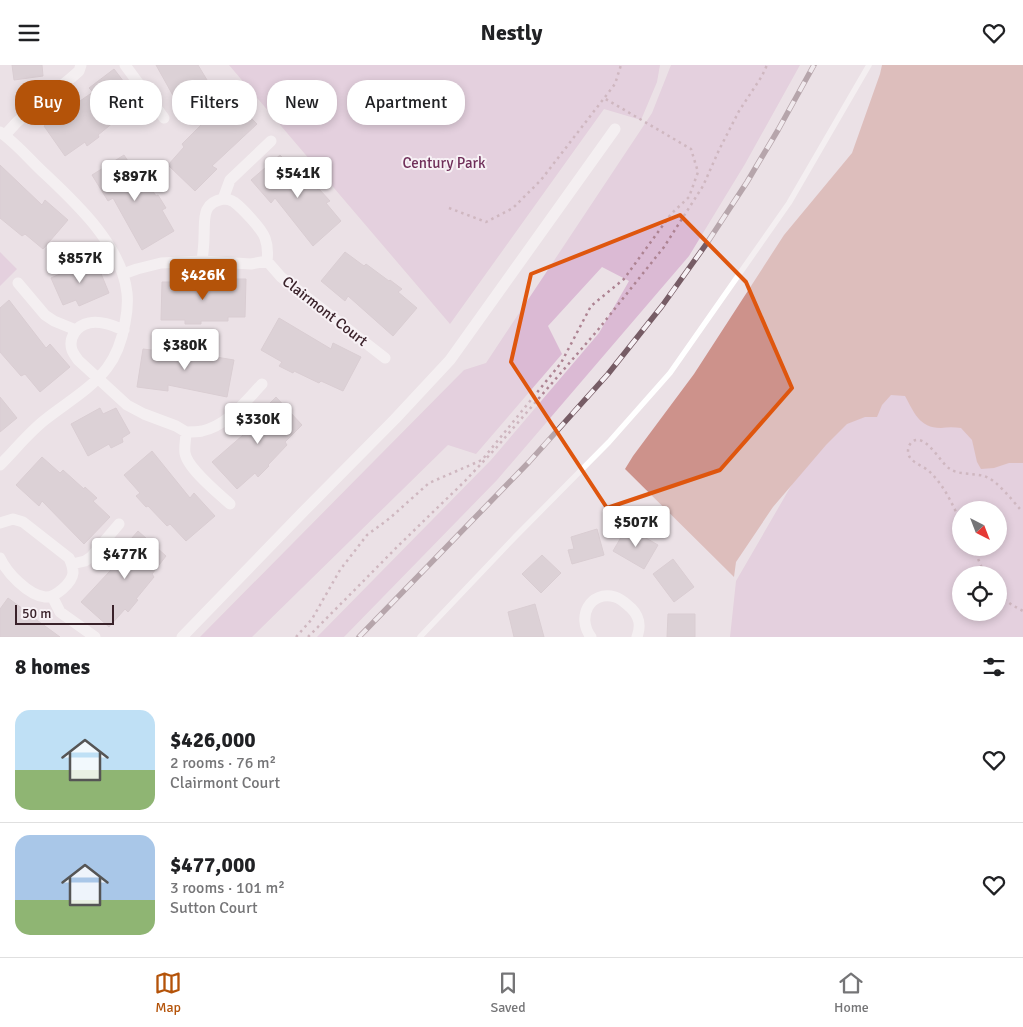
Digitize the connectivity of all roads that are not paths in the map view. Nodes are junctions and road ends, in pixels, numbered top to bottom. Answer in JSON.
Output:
{"nodes":[{"id":1,"x":81,"y":65,"type":"edge"},
{"id":2,"x":125,"y":65,"type":"edge"},
{"id":3,"x":869,"y":65,"type":"edge"},
{"id":4,"x":164,"y":118,"type":"dead end"},
{"id":5,"x":615,"y":129,"type":"dead end"},
{"id":6,"x":2,"y":133,"type":"edge"},
{"id":7,"x":271,"y":141,"type":"dead end"},
{"id":8,"x":223,"y":199,"type":"junction"},
{"id":9,"x":202,"y":261,"type":"junction"},
{"id":10,"x":268,"y":261,"type":"junction"},
{"id":11,"x":123,"y":275,"type":"junction"},
{"id":12,"x":18,"y":283,"type":"dead end"},
{"id":13,"x":76,"y":330,"type":"junction"},
{"id":14,"x":124,"y":330,"type":"junction"},
{"id":15,"x":385,"y":358,"type":"dead end"},
{"id":16,"x":98,"y":378,"type":"junction"},
{"id":17,"x":262,"y":384,"type":"dead end"},
{"id":18,"x":186,"y":432,"type":"junction"},
{"id":19,"x":0,"y":465,"type":"edge"},
{"id":20,"x":230,"y":504,"type":"dead end"},
{"id":21,"x":0,"y":523,"type":"edge"},
{"id":22,"x":119,"y":524,"type":"dead end"},
{"id":23,"x":0,"y":557,"type":"edge"},
{"id":24,"x":72,"y":563,"type":"junction"},
{"id":25,"x":52,"y":596,"type":"junction"},
{"id":26,"x":95,"y":637,"type":"edge"},
{"id":27,"x":182,"y":637,"type":"edge"},
{"id":28,"x":420,"y":637,"type":"edge"},
{"id":29,"x":591,"y":637,"type":"edge"},
{"id":30,"x":637,"y":637,"type":"edge"}],
"edges":[{"from":1,"to":6,"type":"street"},
{"from":2,"to":4,"type":"street"},
{"from":3,"to":28,"type":"lane"},
{"from":5,"to":27,"type":"street"},
{"from":6,"to":11,"type":"street"},
{"from":7,"to":8,"type":"street"},
{"from":8,"to":9,"type":"street"},
{"from":8,"to":10,"type":"street"},
{"from":9,"to":10,"type":"street"},
{"from":9,"to":11,"type":"street"},
{"from":10,"to":15,"type":"street","name":"Clairmont Court"},
{"from":11,"to":14,"type":"street"},
{"from":12,"to":13,"type":"street"},
{"from":13,"to":14,"type":"street"},
{"from":13,"to":16,"type":"street"},
{"from":14,"to":16,"type":"street"},
{"from":16,"to":18,"type":"street"},
{"from":16,"to":19,"type":"street"},
{"from":17,"to":18,"type":"street"},
{"from":18,"to":20,"type":"street"},
{"from":21,"to":24,"type":"street"},
{"from":22,"to":24,"type":"street"},
{"from":23,"to":25,"type":"street"},
{"from":24,"to":25,"type":"street"},
{"from":25,"to":26,"type":"street"},
{"from":29,"to":30,"type":"street"}]}
